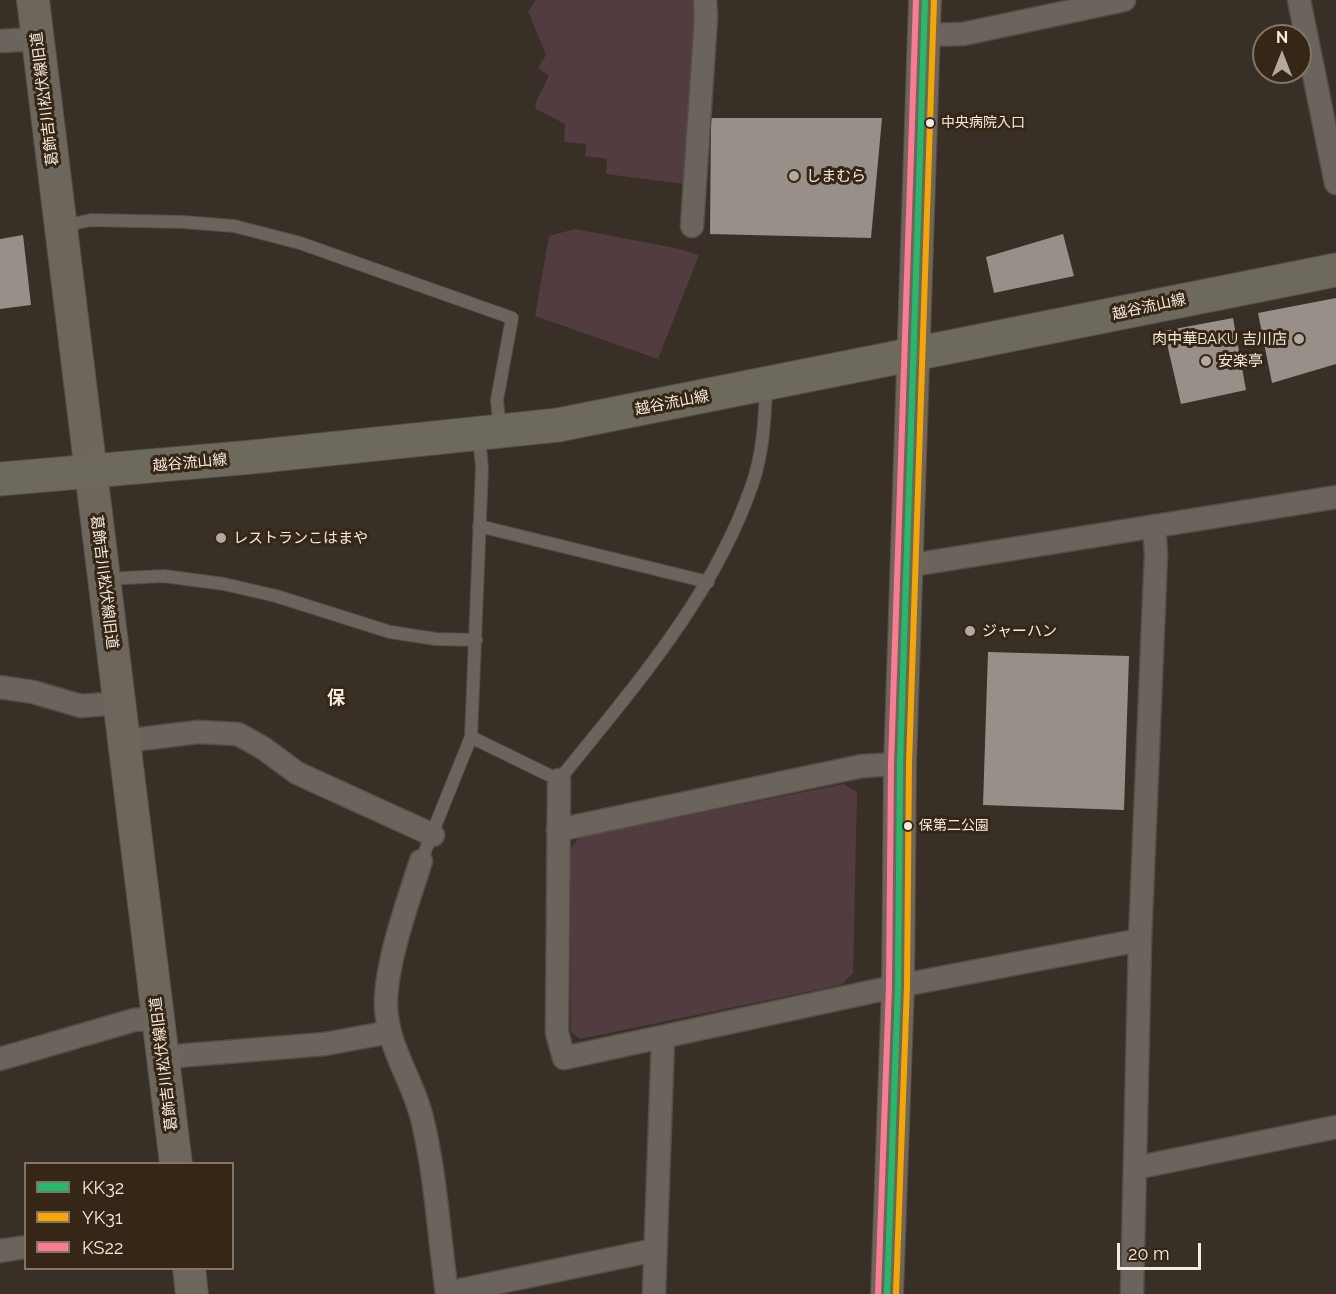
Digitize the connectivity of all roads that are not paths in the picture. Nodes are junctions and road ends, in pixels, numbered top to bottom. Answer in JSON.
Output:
{"nodes":[{"id":1,"x":33,"y":0,"type":"edge"},
{"id":2,"x":705,"y":0,"type":"edge"},
{"id":3,"x":925,"y":0,"type":"edge"},
{"id":4,"x":1124,"y":0,"type":"edge"},
{"id":5,"x":1299,"y":0,"type":"edge"},
{"id":6,"x":924,"y":34,"type":"junction"},
{"id":7,"x":38,"y":39,"type":"junction"},
{"id":8,"x":0,"y":41,"type":"edge"},
{"id":9,"x":1336,"y":183,"type":"edge"},
{"id":10,"x":61,"y":226,"type":"junction"},
{"id":11,"x":692,"y":226,"type":"dead end"},
{"id":12,"x":1336,"y":270,"type":"edge"},
{"id":13,"x":914,"y":356,"type":"junction"},
{"id":14,"x":766,"y":385,"type":"junction"},
{"id":15,"x":490,"y":433,"type":"junction"},
{"id":16,"x":90,"y":471,"type":"junction"},
{"id":17,"x":0,"y":479,"type":"edge"},
{"id":18,"x":1336,"y":497,"type":"edge"},
{"id":19,"x":479,"y":526,"type":"junction"},
{"id":20,"x":1154,"y":526,"type":"junction"},
{"id":21,"x":906,"y":566,"type":"junction"},
{"id":22,"x":104,"y":579,"type":"junction"},
{"id":23,"x":708,"y":582,"type":"junction"},
{"id":24,"x":476,"y":640,"type":"junction"},
{"id":25,"x":0,"y":687,"type":"edge"},
{"id":26,"x":119,"y":704,"type":"junction"},
{"id":27,"x":471,"y":737,"type":"junction"},
{"id":28,"x":124,"y":741,"type":"junction"},
{"id":29,"x":900,"y":764,"type":"junction"},
{"id":30,"x":559,"y":780,"type":"junction"},
{"id":31,"x":558,"y":830,"type":"junction"},
{"id":32,"x":433,"y":835,"type":"junction"},
{"id":33,"x":421,"y":861,"type":"joint"},
{"id":34,"x":1140,"y":940,"type":"junction"},
{"id":35,"x":898,"y":986,"type":"junction"},
{"id":36,"x":159,"y":1018,"type":"junction"},
{"id":37,"x":390,"y":1032,"type":"junction"},
{"id":38,"x":663,"y":1038,"type":"junction"},
{"id":39,"x":164,"y":1057,"type":"junction"},
{"id":40,"x":0,"y":1059,"type":"edge"},
{"id":41,"x":1336,"y":1127,"type":"edge"},
{"id":42,"x":176,"y":1162,"type":"edge"},
{"id":43,"x":1135,"y":1168,"type":"junction"},
{"id":44,"x":24,"y":1247,"type":"edge"},
{"id":45,"x":656,"y":1250,"type":"junction"},
{"id":46,"x":0,"y":1251,"type":"edge"},
{"id":47,"x":189,"y":1270,"type":"edge"},
{"id":48,"x":192,"y":1294,"type":"edge"},
{"id":49,"x":447,"y":1294,"type":"edge"},
{"id":50,"x":654,"y":1294,"type":"edge"},
{"id":51,"x":887,"y":1294,"type":"edge"},
{"id":52,"x":1132,"y":1294,"type":"edge"}],
"edges":[{"from":1,"to":7,"type":"street","name":"葛飾吉川松伏線旧道"},
{"from":2,"to":11,"type":"street"},
{"from":3,"to":6,"type":"street"},
{"from":4,"to":6,"type":"street"},
{"from":5,"to":9,"type":"street"},
{"from":6,"to":13,"type":"street"},
{"from":7,"to":8,"type":"street"},
{"from":7,"to":10,"type":"street","name":"葛飾吉川松伏線旧道"},
{"from":10,"to":15,"type":"lane"},
{"from":10,"to":16,"type":"street","name":"葛飾吉川松伏線旧道"},
{"from":12,"to":13,"type":"main road","name":"越谷流山線"},
{"from":13,"to":14,"type":"main road","name":"越谷流山線"},
{"from":13,"to":21,"type":"street"},
{"from":14,"to":15,"type":"main road","name":"越谷流山線"},
{"from":14,"to":23,"type":"lane"},
{"from":15,"to":16,"type":"main road","name":"越谷流山線"},
{"from":15,"to":19,"type":"lane"},
{"from":16,"to":17,"type":"main road","name":"越谷流山線"},
{"from":16,"to":22,"type":"street","name":"葛飾吉川松伏線旧道"},
{"from":18,"to":20,"type":"street"},
{"from":19,"to":23,"type":"lane"},
{"from":19,"to":24,"type":"lane"},
{"from":20,"to":21,"type":"street"},
{"from":20,"to":34,"type":"street"},
{"from":21,"to":29,"type":"street"},
{"from":22,"to":24,"type":"lane"},
{"from":22,"to":26,"type":"street","name":"葛飾吉川松伏線旧道"},
{"from":23,"to":30,"type":"lane"},
{"from":24,"to":27,"type":"lane"},
{"from":25,"to":26,"type":"street"},
{"from":26,"to":28,"type":"street","name":"葛飾吉川松伏線旧道"},
{"from":27,"to":30,"type":"lane"},
{"from":27,"to":32,"type":"lane"},
{"from":28,"to":32,"type":"street"},
{"from":28,"to":36,"type":"street","name":"葛飾吉川松伏線旧道"},
{"from":29,"to":31,"type":"street"},
{"from":29,"to":35,"type":"street"},
{"from":30,"to":31,"type":"street"},
{"from":31,"to":38,"type":"street"},
{"from":32,"to":33,"type":"lane"},
{"from":33,"to":37,"type":"street"},
{"from":34,"to":35,"type":"street"},
{"from":34,"to":43,"type":"street"},
{"from":35,"to":38,"type":"street"},
{"from":35,"to":51,"type":"street"},
{"from":36,"to":39,"type":"street","name":"葛飾吉川松伏線旧道"},
{"from":36,"to":40,"type":"street"},
{"from":37,"to":39,"type":"street"},
{"from":37,"to":49,"type":"street"},
{"from":38,"to":45,"type":"street"},
{"from":39,"to":42,"type":"street","name":"葛飾吉川松伏線旧道"},
{"from":41,"to":43,"type":"street"},
{"from":43,"to":52,"type":"street"},
{"from":44,"to":46,"type":"street"},
{"from":45,"to":49,"type":"street"},
{"from":45,"to":50,"type":"street"},
{"from":47,"to":48,"type":"street"}]}
